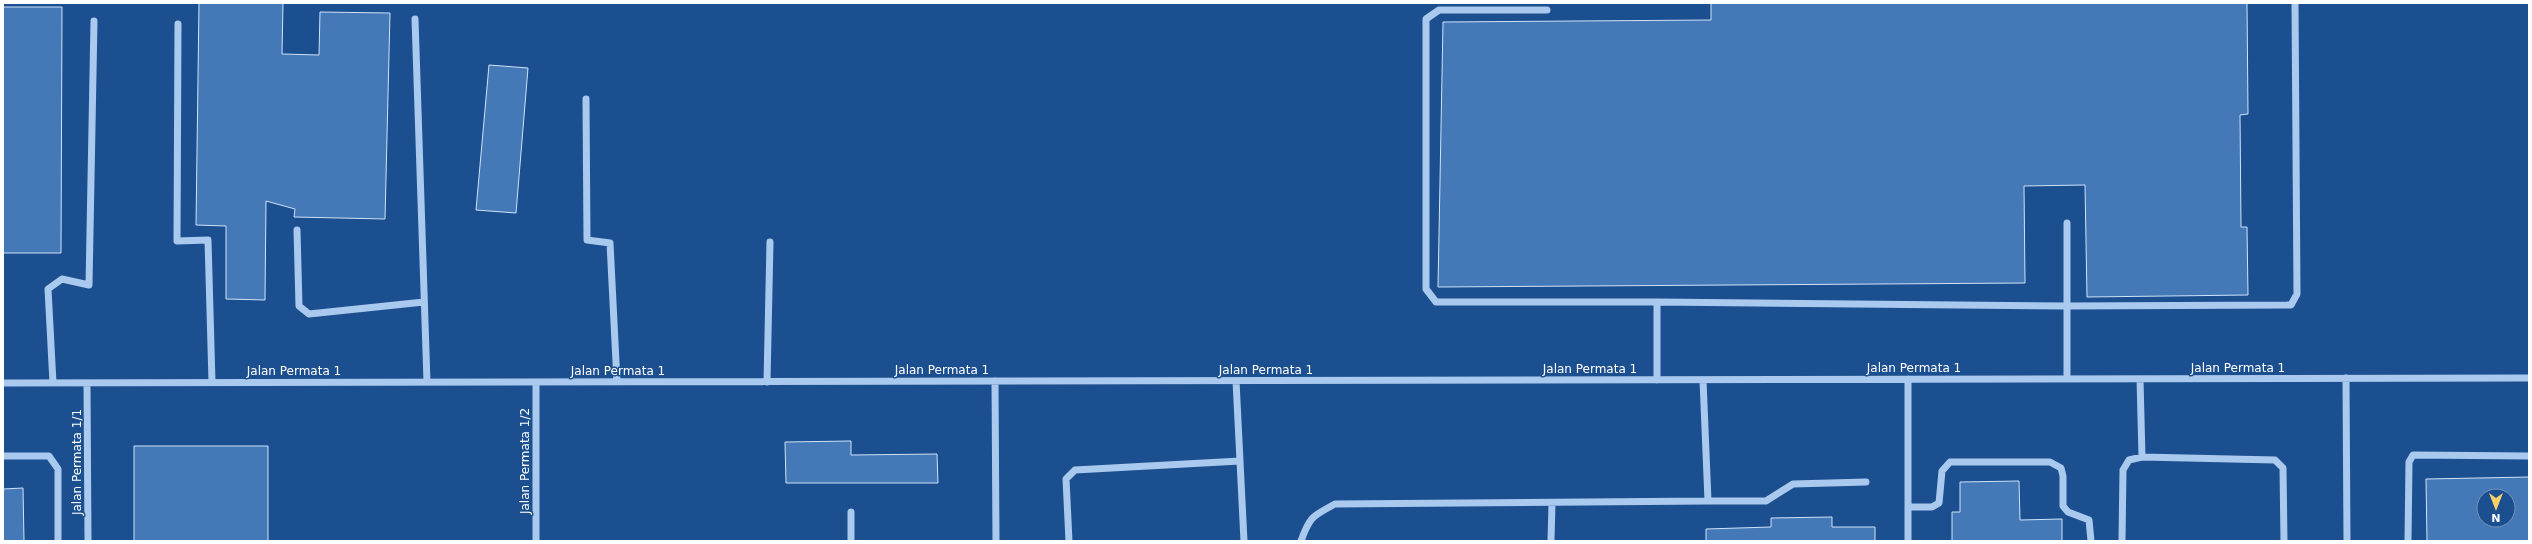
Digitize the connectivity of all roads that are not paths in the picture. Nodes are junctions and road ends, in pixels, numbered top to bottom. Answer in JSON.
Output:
{"nodes":[{"id":1,"x":2295,"y":3,"type":"edge"},
{"id":2,"x":1547,"y":10,"type":"dead end"},
{"id":3,"x":415,"y":19,"type":"dead end"},
{"id":4,"x":94,"y":21,"type":"dead end"},
{"id":5,"x":178,"y":24,"type":"dead end"},
{"id":6,"x":586,"y":99,"type":"dead end"},
{"id":7,"x":2067,"y":224,"type":"dead end"},
{"id":8,"x":297,"y":230,"type":"dead end"},
{"id":9,"x":770,"y":242,"type":"dead end"},
{"id":10,"x":424,"y":302,"type":"junction"},
{"id":11,"x":1657,"y":302,"type":"junction"},
{"id":12,"x":2067,"y":306,"type":"junction"},
{"id":13,"x":2346,"y":378,"type":"junction"},
{"id":14,"x":2529,"y":378,"type":"edge"},
{"id":15,"x":1908,"y":379,"type":"junction"},
{"id":16,"x":2067,"y":379,"type":"junction"},
{"id":17,"x":2140,"y":379,"type":"junction"},
{"id":18,"x":1657,"y":380,"type":"junction"},
{"id":19,"x":1703,"y":380,"type":"junction"},
{"id":20,"x":995,"y":381,"type":"junction"},
{"id":21,"x":1236,"y":381,"type":"junction"},
{"id":22,"x":212,"y":382,"type":"junction"},
{"id":23,"x":427,"y":382,"type":"junction"},
{"id":24,"x":536,"y":382,"type":"junction"},
{"id":25,"x":617,"y":382,"type":"junction"},
{"id":26,"x":767,"y":382,"type":"junction"},
{"id":27,"x":3,"y":383,"type":"edge"},
{"id":28,"x":53,"y":383,"type":"junction"},
{"id":29,"x":88,"y":383,"type":"junction"},
{"id":30,"x":3,"y":456,"type":"edge"},
{"id":31,"x":2529,"y":456,"type":"edge"},
{"id":32,"x":2142,"y":457,"type":"junction"},
{"id":33,"x":1240,"y":461,"type":"junction"},
{"id":34,"x":1866,"y":482,"type":"dead end"},
{"id":35,"x":1708,"y":501,"type":"junction"},
{"id":36,"x":1552,"y":503,"type":"junction"},
{"id":37,"x":1908,"y":508,"type":"junction"},
{"id":38,"x":851,"y":512,"type":"dead end"},
{"id":39,"x":58,"y":541,"type":"edge"},
{"id":40,"x":88,"y":541,"type":"edge"},
{"id":41,"x":536,"y":541,"type":"edge"},
{"id":42,"x":851,"y":541,"type":"edge"},
{"id":43,"x":996,"y":541,"type":"edge"},
{"id":44,"x":1069,"y":541,"type":"edge"},
{"id":45,"x":1244,"y":541,"type":"edge"},
{"id":46,"x":1302,"y":541,"type":"edge"},
{"id":47,"x":1552,"y":541,"type":"edge"},
{"id":48,"x":1908,"y":541,"type":"edge"},
{"id":49,"x":2091,"y":541,"type":"edge"},
{"id":50,"x":2122,"y":541,"type":"edge"},
{"id":51,"x":2284,"y":541,"type":"edge"},
{"id":52,"x":2347,"y":541,"type":"edge"},
{"id":53,"x":2408,"y":541,"type":"edge"}],
"edges":[{"from":1,"to":12,"type":"street"},
{"from":2,"to":11,"type":"street"},
{"from":3,"to":10,"type":"street"},
{"from":4,"to":28,"type":"street"},
{"from":5,"to":22,"type":"street"},
{"from":6,"to":25,"type":"street"},
{"from":7,"to":12,"type":"street"},
{"from":8,"to":10,"type":"street"},
{"from":9,"to":26,"type":"street"},
{"from":10,"to":23,"type":"street"},
{"from":11,"to":12,"type":"street"},
{"from":11,"to":18,"type":"street"},
{"from":12,"to":16,"type":"street"},
{"from":13,"to":14,"type":"street","name":"Jalan Permata 1"},
{"from":13,"to":17,"type":"street","name":"Jalan Permata 1"},
{"from":13,"to":52,"type":"street"},
{"from":15,"to":16,"type":"street","name":"Jalan Permata 1"},
{"from":15,"to":19,"type":"street","name":"Jalan Permata 1"},
{"from":15,"to":37,"type":"street"},
{"from":16,"to":17,"type":"street","name":"Jalan Permata 1"},
{"from":17,"to":32,"type":"street"},
{"from":18,"to":19,"type":"street","name":"Jalan Permata 1"},
{"from":18,"to":21,"type":"street","name":"Jalan Permata 1"},
{"from":19,"to":35,"type":"street"},
{"from":20,"to":21,"type":"street","name":"Jalan Permata 1"},
{"from":20,"to":26,"type":"street","name":"Jalan Permata 1"},
{"from":20,"to":43,"type":"street"},
{"from":21,"to":33,"type":"street"},
{"from":22,"to":23,"type":"street","name":"Jalan Permata 1"},
{"from":22,"to":29,"type":"street","name":"Jalan Permata 1"},
{"from":23,"to":24,"type":"street","name":"Jalan Permata 1"},
{"from":24,"to":25,"type":"street","name":"Jalan Permata 1"},
{"from":24,"to":41,"type":"street","name":"Jalan Permata 1/2"},
{"from":25,"to":26,"type":"street","name":"Jalan Permata 1"},
{"from":27,"to":28,"type":"street","name":"Jalan Permata 1"},
{"from":28,"to":29,"type":"street","name":"Jalan Permata 1"},
{"from":29,"to":40,"type":"street","name":"Jalan Permata 1/1"},
{"from":30,"to":39,"type":"street"},
{"from":31,"to":53,"type":"street"},
{"from":32,"to":50,"type":"street"},
{"from":32,"to":51,"type":"street"},
{"from":33,"to":44,"type":"street"},
{"from":33,"to":45,"type":"street"},
{"from":34,"to":35,"type":"street"},
{"from":35,"to":36,"type":"street"},
{"from":36,"to":46,"type":"street"},
{"from":36,"to":47,"type":"street"},
{"from":37,"to":48,"type":"street"},
{"from":37,"to":49,"type":"street"},
{"from":38,"to":42,"type":"street"}]}
